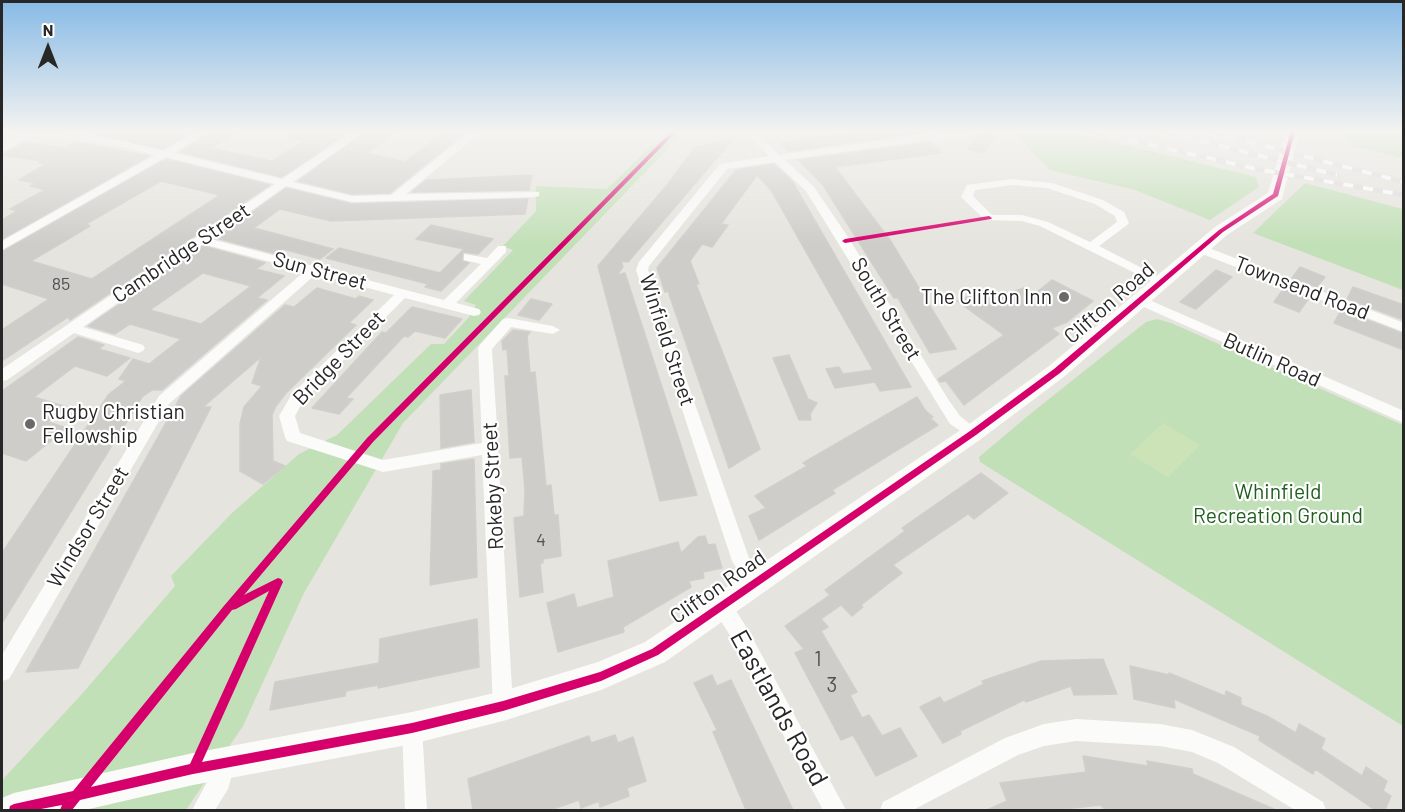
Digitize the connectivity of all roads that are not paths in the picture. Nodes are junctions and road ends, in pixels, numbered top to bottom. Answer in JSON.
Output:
{"nodes":[{"id":1,"x":138,"y":169,"type":"edge"},
{"id":2,"x":223,"y":169,"type":"edge"},
{"id":3,"x":305,"y":169,"type":"edge"},
{"id":4,"x":430,"y":169,"type":"edge"},
{"id":5,"x":722,"y":169,"type":"edge"},
{"id":6,"x":787,"y":169,"type":"edge"},
{"id":7,"x":1284,"y":169,"type":"edge"},
{"id":8,"x":283,"y":184,"type":"junction"},
{"id":9,"x":535,"y":194,"type":"dead end"},
{"id":10,"x":394,"y":198,"type":"junction"},
{"id":11,"x":201,"y":240,"type":"junction"},
{"id":12,"x":2,"y":246,"type":"edge"},
{"id":13,"x":1090,"y":247,"type":"junction"},
{"id":14,"x":501,"y":249,"type":"dead end"},
{"id":15,"x":1201,"y":249,"type":"junction"},
{"id":16,"x":468,"y":257,"type":"dead end"},
{"id":17,"x":489,"y":262,"type":"junction"},
{"id":18,"x":315,"y":269,"type":"junction"},
{"id":19,"x":1161,"y":281,"type":"junction"},
{"id":20,"x":402,"y":294,"type":"junction"},
{"id":21,"x":1140,"y":300,"type":"junction"},
{"id":22,"x":447,"y":305,"type":"junction"},
{"id":23,"x":474,"y":312,"type":"dead end"},
{"id":24,"x":72,"y":328,"type":"junction"},
{"id":25,"x":1404,"y":328,"type":"edge"},
{"id":26,"x":553,"y":330,"type":"dead end"},
{"id":27,"x":138,"y":348,"type":"dead end"},
{"id":28,"x":2,"y":376,"type":"edge"},
{"id":29,"x":1404,"y":418,"type":"edge"},
{"id":30,"x":973,"y":433,"type":"junction"},
{"id":31,"x":492,"y":447,"type":"junction"},
{"id":32,"x":755,"y":582,"type":"junction"},
{"id":33,"x":722,"y":606,"type":"junction"},
{"id":34,"x":2,"y":672,"type":"edge"},
{"id":35,"x":503,"y":706,"type":"junction"},
{"id":36,"x":412,"y":728,"type":"junction"},
{"id":37,"x":209,"y":766,"type":"junction"},
{"id":38,"x":14,"y":810,"type":"edge"},
{"id":39,"x":203,"y":810,"type":"edge"},
{"id":40,"x":416,"y":810,"type":"edge"},
{"id":41,"x":835,"y":810,"type":"edge"},
{"id":42,"x":891,"y":810,"type":"edge"},
{"id":43,"x":1315,"y":810,"type":"edge"}],
"edges":[{"from":1,"to":12,"type":"street"},
{"from":2,"to":8,"type":"street"},
{"from":3,"to":8,"type":"street","name":"Cambridge Street"},
{"from":4,"to":10,"type":"street"},
{"from":5,"to":32,"type":"street","name":"Winfield Street"},
{"from":6,"to":30,"type":"street","name":"South Street"},
{"from":7,"to":15,"type":"street","name":"Clifton Road"},
{"from":8,"to":10,"type":"street"},
{"from":8,"to":11,"type":"street","name":"Cambridge Street"},
{"from":9,"to":10,"type":"street"},
{"from":11,"to":18,"type":"street","name":"Sun Street"},
{"from":11,"to":24,"type":"street","name":"Cambridge Street"},
{"from":13,"to":13,"type":"street"},
{"from":13,"to":19,"type":"street"},
{"from":14,"to":17,"type":"street"},
{"from":15,"to":19,"type":"street","name":"Clifton Road"},
{"from":15,"to":25,"type":"street","name":"Townsend Road"},
{"from":16,"to":17,"type":"street"},
{"from":17,"to":22,"type":"street"},
{"from":18,"to":20,"type":"street","name":"Sun Street"},
{"from":18,"to":34,"type":"street","name":"Windsor Street"},
{"from":19,"to":21,"type":"street","name":"Clifton Road"},
{"from":20,"to":22,"type":"street","name":"Sun Street"},
{"from":20,"to":31,"type":"street","name":"Bridge Street"},
{"from":21,"to":29,"type":"street","name":"Butlin Road"},
{"from":21,"to":30,"type":"street","name":"Clifton Road"},
{"from":22,"to":23,"type":"street","name":"Sun Street"},
{"from":24,"to":27,"type":"street"},
{"from":24,"to":28,"type":"street","name":"Cambridge Street"},
{"from":26,"to":31,"type":"street","name":"Rokeby Street"},
{"from":30,"to":32,"type":"street","name":"Clifton Road"},
{"from":31,"to":35,"type":"street","name":"Rokeby Street"},
{"from":32,"to":33,"type":"street","name":"Clifton Road"},
{"from":33,"to":35,"type":"street","name":"Clifton Road"},
{"from":33,"to":41,"type":"street","name":"Eastlands Road"},
{"from":35,"to":36,"type":"street","name":"Clifton Road"},
{"from":36,"to":37,"type":"street","name":"Clifton Road"},
{"from":36,"to":40,"type":"street"},
{"from":37,"to":38,"type":"street","name":"Clifton Road"},
{"from":37,"to":39,"type":"street"},
{"from":42,"to":43,"type":"street"}]}
